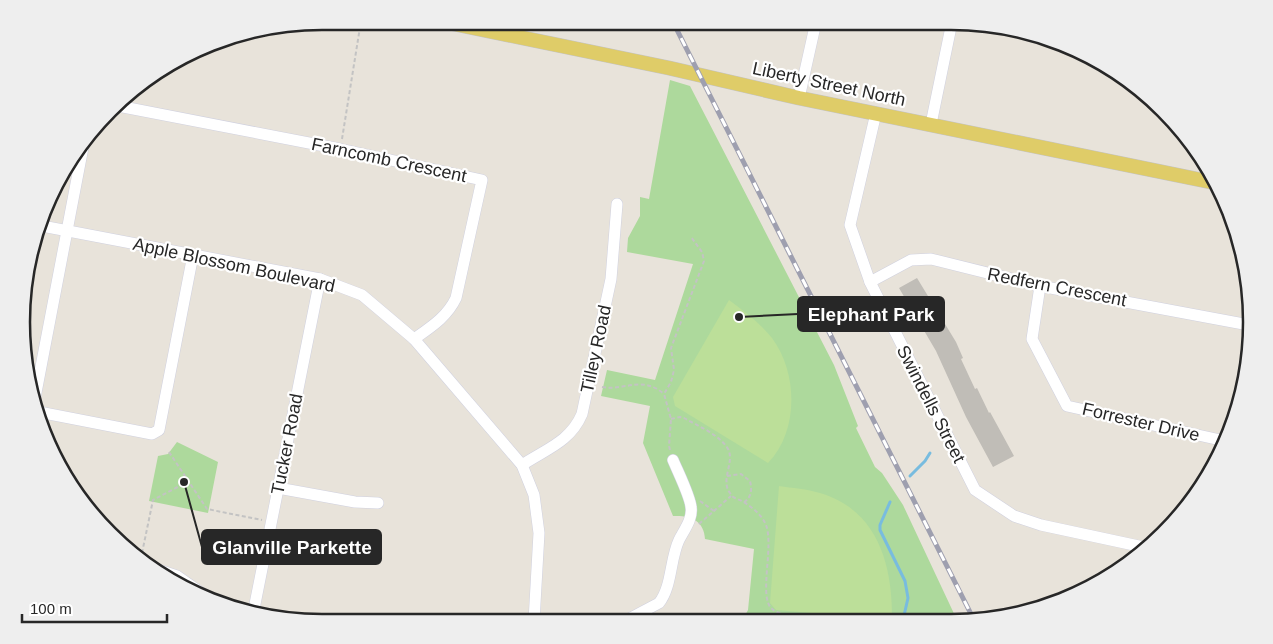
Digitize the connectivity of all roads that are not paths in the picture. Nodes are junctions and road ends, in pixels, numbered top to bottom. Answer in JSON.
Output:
{"nodes":[{"id":1,"x":485,"y":30,"type":"edge"},
{"id":2,"x":814,"y":30,"type":"edge"},
{"id":3,"x":950,"y":30,"type":"edge"},
{"id":4,"x":799,"y":98,"type":"junction"},
{"id":5,"x":124,"y":107,"type":"edge"},
{"id":6,"x":876,"y":113,"type":"junction"},
{"id":7,"x":931,"y":124,"type":"junction"},
{"id":8,"x":81,"y":157,"type":"edge"},
{"id":9,"x":1207,"y":181,"type":"edge"},
{"id":10,"x":617,"y":204,"type":"dead end"},
{"id":11,"x":46,"y":227,"type":"edge"},
{"id":12,"x":66,"y":230,"type":"junction"},
{"id":13,"x":193,"y":255,"type":"junction"},
{"id":14,"x":320,"y":279,"type":"junction"},
{"id":15,"x":870,"y":282,"type":"junction"},
{"id":16,"x":1040,"y":286,"type":"junction"},
{"id":17,"x":1243,"y":324,"type":"edge"},
{"id":18,"x":414,"y":339,"type":"junction"},
{"id":19,"x":37,"y":385,"type":"edge"},
{"id":20,"x":44,"y":413,"type":"edge"},
{"id":21,"x":1218,"y":440,"type":"edge"},
{"id":22,"x":673,"y":460,"type":"road end"},
{"id":23,"x":522,"y":465,"type":"junction"},
{"id":24,"x":278,"y":488,"type":"junction"},
{"id":25,"x":378,"y":503,"type":"dead end"},
{"id":26,"x":1139,"y":546,"type":"edge"},
{"id":27,"x":255,"y":606,"type":"edge"},
{"id":28,"x":534,"y":614,"type":"edge"},
{"id":29,"x":639,"y":614,"type":"edge"}],
"edges":[{"from":1,"to":4,"type":"main road","name":"Liberty Street North"},
{"from":2,"to":4,"type":"street"},
{"from":3,"to":7,"type":"street"},
{"from":4,"to":6,"type":"main road","name":"Liberty Street North"},
{"from":5,"to":18,"type":"street","name":"Farncomb Crescent"},
{"from":6,"to":7,"type":"main road","name":"Liberty Street North"},
{"from":6,"to":15,"type":"street","name":"Swindells Street"},
{"from":7,"to":9,"type":"main road","name":"Liberty Street North"},
{"from":8,"to":12,"type":"street"},
{"from":10,"to":23,"type":"street","name":"Tilley Road"},
{"from":11,"to":12,"type":"street","name":"Apple Blossom Boulevard"},
{"from":12,"to":13,"type":"street","name":"Apple Blossom Boulevard"},
{"from":12,"to":19,"type":"street"},
{"from":13,"to":14,"type":"street","name":"Apple Blossom Boulevard"},
{"from":13,"to":20,"type":"street"},
{"from":14,"to":18,"type":"street","name":"Apple Blossom Boulevard"},
{"from":14,"to":24,"type":"street","name":"Tucker Road"},
{"from":15,"to":16,"type":"street","name":"Redfern Crescent"},
{"from":15,"to":26,"type":"street","name":"Swindells Street"},
{"from":16,"to":17,"type":"street","name":"Redfern Crescent"},
{"from":16,"to":21,"type":"street","name":"Forrester Drive"},
{"from":18,"to":23,"type":"street","name":"Apple Blossom Boulevard"},
{"from":22,"to":29,"type":"street"},
{"from":23,"to":28,"type":"street","name":"Apple Blossom Boulevard"},
{"from":24,"to":25,"type":"street"},
{"from":24,"to":27,"type":"street","name":"Tucker Road"}]}
